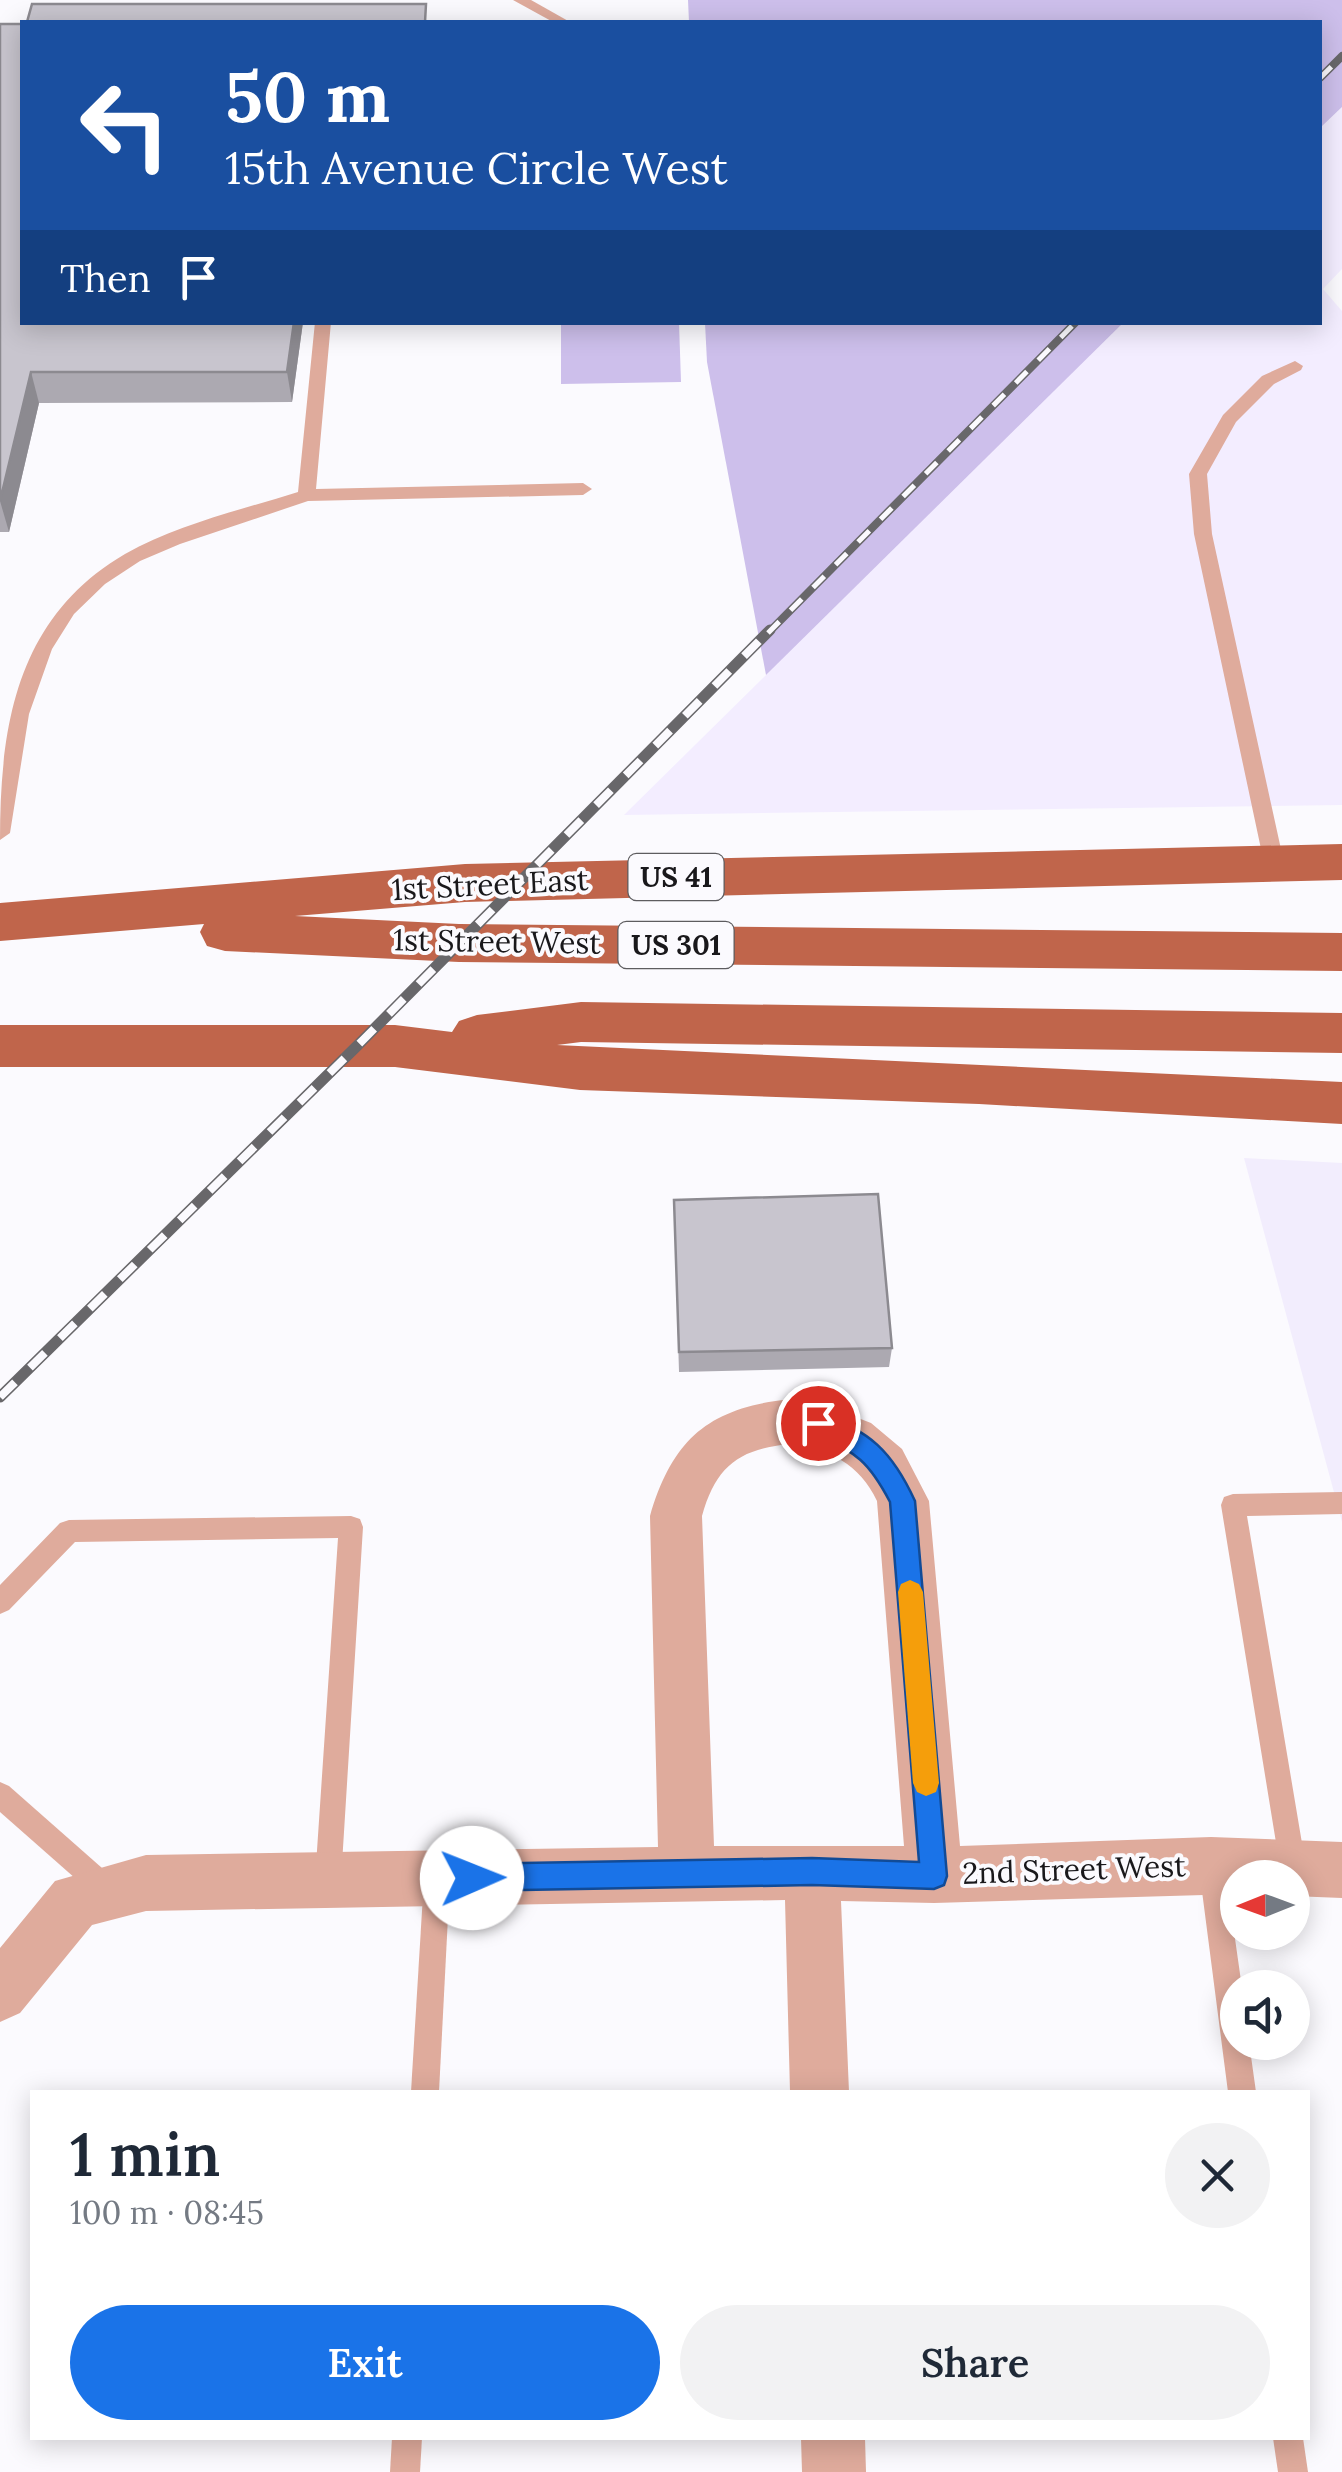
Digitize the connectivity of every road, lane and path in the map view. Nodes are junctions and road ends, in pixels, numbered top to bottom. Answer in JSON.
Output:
{"nodes":[{"id":1,"x":520,"y":0,"type":"edge"},
{"id":2,"x":559,"y":20,"type":"edge"},
{"id":3,"x":323,"y":325,"type":"edge"},
{"id":4,"x":1295,"y":366,"type":"dead end"},
{"id":5,"x":582,"y":490,"type":"dead end"},
{"id":6,"x":307,"y":495,"type":"junction"},
{"id":7,"x":0,"y":833,"type":"edge"},
{"id":8,"x":1342,"y":862,"type":"edge"},
{"id":9,"x":1274,"y":864,"type":"junction"},
{"id":10,"x":6,"y":922,"type":"edge"},
{"id":11,"x":1342,"y":952,"type":"edge"},
{"id":12,"x":1342,"y":1033,"type":"edge"},
{"id":13,"x":0,"y":1046,"type":"edge"},
{"id":14,"x":395,"y":1046,"type":"junction"},
{"id":15,"x":1342,"y":1103,"type":"edge"},
{"id":16,"x":1342,"y":1503,"type":"edge"},
{"id":17,"x":0,"y":1602,"type":"edge"},
{"id":18,"x":0,"y":1795,"type":"edge"},
{"id":19,"x":1211,"y":1865,"type":"junction"},
{"id":20,"x":1318,"y":1869,"type":"edge"},
{"id":21,"x":812,"y":1872,"type":"junction"},
{"id":22,"x":686,"y":1874,"type":"junction"},
{"id":23,"x":934,"y":1876,"type":"junction"},
{"id":24,"x":437,"y":1878,"type":"junction"},
{"id":25,"x":328,"y":1880,"type":"junction"},
{"id":26,"x":111,"y":1892,"type":"junction"},
{"id":27,"x":0,"y":1993,"type":"edge"},
{"id":28,"x":425,"y":2090,"type":"edge"},
{"id":29,"x":820,"y":2090,"type":"edge"},
{"id":30,"x":1242,"y":2090,"type":"edge"},
{"id":31,"x":407,"y":2440,"type":"edge"},
{"id":32,"x":833,"y":2440,"type":"edge"},
{"id":33,"x":1288,"y":2440,"type":"edge"},
{"id":34,"x":405,"y":2472,"type":"edge"},
{"id":35,"x":834,"y":2472,"type":"edge"},
{"id":36,"x":1293,"y":2472,"type":"edge"}],
"edges":[{"from":1,"to":2,"type":"lane"},
{"from":3,"to":6,"type":"lane"},
{"from":4,"to":9,"type":"lane"},
{"from":5,"to":6,"type":"lane"},
{"from":6,"to":7,"type":"lane"},
{"from":8,"to":9,"type":"main road","name":"1st Street East","number":"US 41"},
{"from":9,"to":10,"type":"main road","name":"1st Street East","number":"US 41"},
{"from":10,"to":11,"type":"main road","name":"1st Street West","number":"US 301"},
{"from":12,"to":14,"type":"main road"},
{"from":13,"to":14,"type":"main road"},
{"from":14,"to":15,"type":"main road"},
{"from":16,"to":20,"type":"lane"},
{"from":17,"to":25,"type":"lane"},
{"from":18,"to":26,"type":"lane"},
{"from":19,"to":20,"type":"street","name":"2nd Street West"},
{"from":19,"to":23,"type":"street","name":"2nd Street West"},
{"from":19,"to":30,"type":"lane"},
{"from":21,"to":22,"type":"street","name":"2nd Street West"},
{"from":21,"to":23,"type":"street","name":"2nd Street West"},
{"from":21,"to":29,"type":"street"},
{"from":22,"to":23,"type":"street"},
{"from":22,"to":24,"type":"street","name":"2nd Street West"},
{"from":24,"to":25,"type":"street","name":"2nd Street West"},
{"from":24,"to":28,"type":"lane"},
{"from":25,"to":26,"type":"street","name":"2nd Street West"},
{"from":26,"to":27,"type":"street"},
{"from":31,"to":34,"type":"lane"},
{"from":32,"to":35,"type":"street"},
{"from":33,"to":36,"type":"lane"}]}
